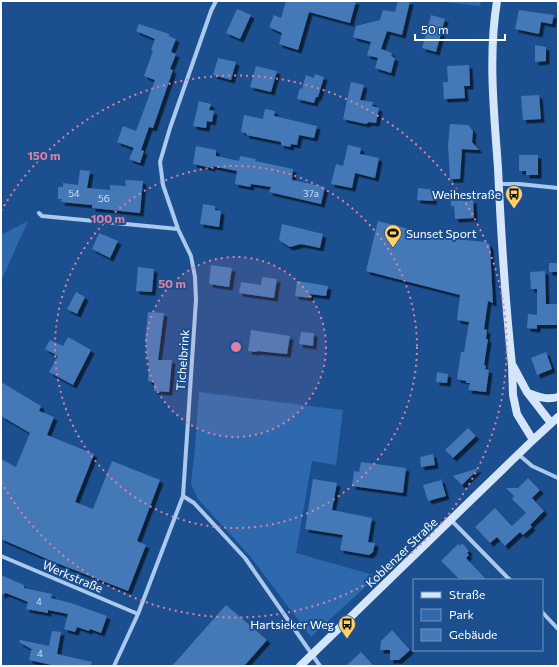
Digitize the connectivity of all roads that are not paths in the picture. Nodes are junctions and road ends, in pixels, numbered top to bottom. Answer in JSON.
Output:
{"nodes":[{"id":1,"x":216,"y":1,"type":"edge"},
{"id":2,"x":497,"y":1,"type":"edge"},
{"id":3,"x":498,"y":184,"type":"junction"},
{"id":4,"x":558,"y":188,"type":"edge"},
{"id":5,"x":39,"y":213,"type":"dead end"},
{"id":6,"x":178,"y":229,"type":"junction"},
{"id":7,"x":512,"y":365,"type":"junction"},
{"id":8,"x":527,"y":392,"type":"junction"},
{"id":9,"x":558,"y":398,"type":"edge"},
{"id":10,"x":558,"y":417,"type":"edge"},
{"id":11,"x":551,"y":423,"type":"junction"},
{"id":12,"x":533,"y":440,"type":"junction"},
{"id":13,"x":518,"y":454,"type":"junction"},
{"id":14,"x":558,"y":478,"type":"edge"},
{"id":15,"x":183,"y":496,"type":"junction"},
{"id":16,"x":451,"y":520,"type":"junction"},
{"id":17,"x":1,"y":556,"type":"edge"},
{"id":18,"x":509,"y":579,"type":"edge"},
{"id":19,"x":543,"y":613,"type":"edge"},
{"id":20,"x":138,"y":614,"type":"junction"},
{"id":21,"x":558,"y":628,"type":"edge"},
{"id":22,"x":312,"y":655,"type":"junction"},
{"id":23,"x":114,"y":666,"type":"edge"},
{"id":24,"x":300,"y":666,"type":"edge"},
{"id":25,"x":320,"y":666,"type":"edge"}],
"edges":[{"from":1,"to":6,"type":"street","name":"Tichelbrink"},
{"from":2,"to":3,"type":"main road"},
{"from":3,"to":4,"type":"street"},
{"from":3,"to":7,"type":"main road"},
{"from":5,"to":6,"type":"street"},
{"from":6,"to":15,"type":"street","name":"Tichelbrink"},
{"from":7,"to":8,"type":"main road"},
{"from":7,"to":12,"type":"main road"},
{"from":8,"to":9,"type":"main road"},
{"from":8,"to":11,"type":"main road"},
{"from":10,"to":11,"type":"main road","name":"Koblenzer Straße"},
{"from":11,"to":12,"type":"main road","name":"Koblenzer Straße"},
{"from":12,"to":13,"type":"main road","name":"Koblenzer Straße"},
{"from":13,"to":14,"type":"street"},
{"from":13,"to":16,"type":"main road","name":"Koblenzer Straße"},
{"from":15,"to":20,"type":"street","name":"Tichelbrink"},
{"from":15,"to":22,"type":"street"},
{"from":16,"to":18,"type":"street"},
{"from":16,"to":22,"type":"main road","name":"Koblenzer Straße"},
{"from":17,"to":20,"type":"street","name":"Werkstraße"},
{"from":19,"to":21,"type":"street"},
{"from":20,"to":23,"type":"street","name":"Tichelbrink"},
{"from":22,"to":24,"type":"main road","name":"Koblenzer Straße"},
{"from":22,"to":25,"type":"street"}]}
